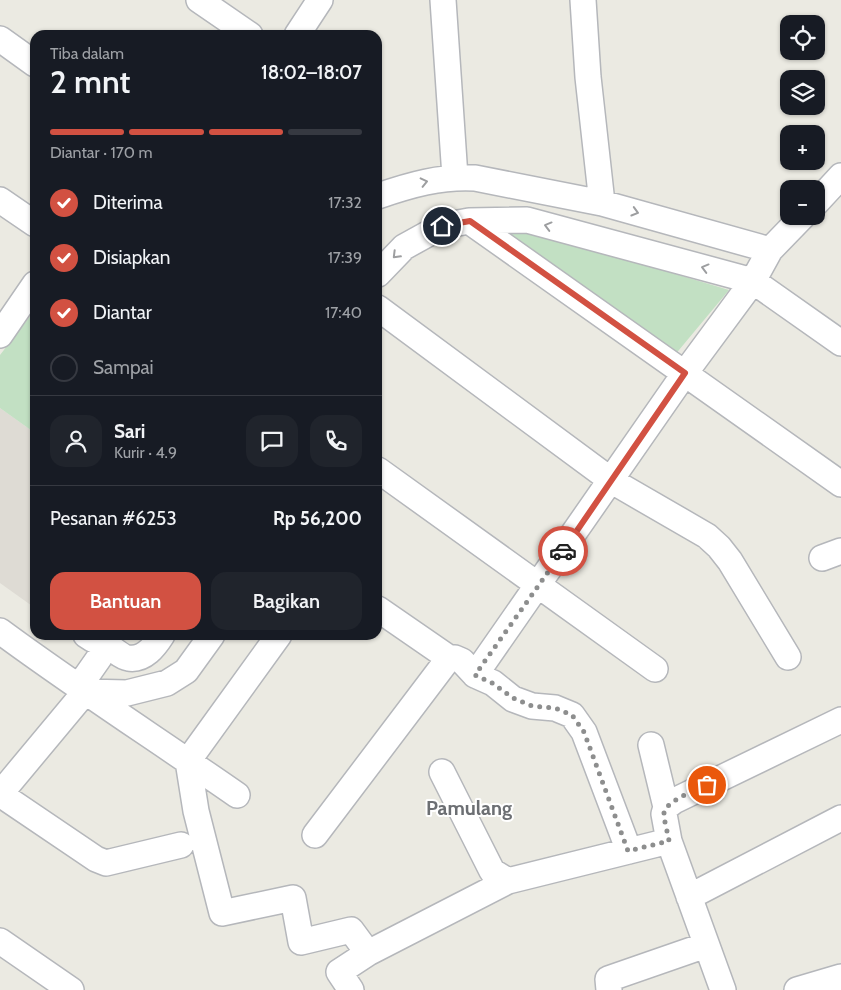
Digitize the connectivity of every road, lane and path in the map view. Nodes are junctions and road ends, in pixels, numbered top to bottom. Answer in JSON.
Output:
{"nodes":[{"id":1,"x":199,"y":0,"type":"edge"},
{"id":2,"x":320,"y":0,"type":"edge"},
{"id":3,"x":444,"y":0,"type":"edge"},
{"id":4,"x":584,"y":0,"type":"edge"},
{"id":5,"x":243,"y":30,"type":"edge"},
{"id":6,"x":300,"y":30,"type":"edge"},
{"id":7,"x":0,"y":39,"type":"edge"},
{"id":8,"x":30,"y":60,"type":"edge"},
{"id":9,"x":455,"y":177,"type":"junction"},
{"id":10,"x":382,"y":195,"type":"edge"},
{"id":11,"x":0,"y":200,"type":"edge"},
{"id":12,"x":602,"y":203,"type":"junction"},
{"id":13,"x":30,"y":221,"type":"edge"},
{"id":14,"x":470,"y":221,"type":"junction"},
{"id":15,"x":794,"y":225,"type":"edge"},
{"id":16,"x":770,"y":250,"type":"junction"},
{"id":17,"x":382,"y":270,"type":"edge"},
{"id":18,"x":752,"y":281,"type":"junction"},
{"id":19,"x":30,"y":291,"type":"edge"},
{"id":20,"x":382,"y":311,"type":"edge"},
{"id":21,"x":0,"y":335,"type":"edge"},
{"id":22,"x":841,"y":343,"type":"edge"},
{"id":23,"x":685,"y":373,"type":"junction"},
{"id":24,"x":382,"y":473,"type":"edge"},
{"id":25,"x":612,"y":480,"type":"junction"},
{"id":26,"x":841,"y":484,"type":"edge"},
{"id":27,"x":538,"y":586,"type":"junction"},
{"id":28,"x":382,"y":611,"type":"edge"},
{"id":29,"x":0,"y":631,"type":"edge"},
{"id":30,"x":159,"y":640,"type":"edge"},
{"id":31,"x":208,"y":640,"type":"edge"},
{"id":32,"x":276,"y":640,"type":"edge"},
{"id":33,"x":788,"y":657,"type":"dead end"},
{"id":34,"x":449,"y":658,"type":"junction"},
{"id":35,"x":90,"y":666,"type":"edge"},
{"id":36,"x":655,"y":669,"type":"dead end"},
{"id":37,"x":475,"y":675,"type":"junction"},
{"id":38,"x":841,"y":720,"type":"edge"},
{"id":39,"x":651,"y":745,"type":"dead end"},
{"id":40,"x":188,"y":761,"type":"junction"},
{"id":41,"x":442,"y":772,"type":"dead end"},
{"id":42,"x":0,"y":794,"type":"edge"},
{"id":43,"x":236,"y":795,"type":"dead end"},
{"id":44,"x":666,"y":807,"type":"junction"},
{"id":45,"x":841,"y":818,"type":"edge"},
{"id":46,"x":315,"y":835,"type":"dead end"},
{"id":47,"x":669,"y":841,"type":"junction"},
{"id":48,"x":181,"y":846,"type":"dead end"},
{"id":49,"x":628,"y":851,"type":"junction"},
{"id":50,"x":508,"y":881,"type":"junction"},
{"id":51,"x":689,"y":897,"type":"junction"},
{"id":52,"x":0,"y":940,"type":"edge"},
{"id":53,"x":706,"y":945,"type":"junction"},
{"id":54,"x":368,"y":953,"type":"junction"},
{"id":55,"x":841,"y":977,"type":"edge"},
{"id":56,"x":71,"y":990,"type":"edge"},
{"id":57,"x":352,"y":990,"type":"edge"},
{"id":58,"x":609,"y":990,"type":"edge"},
{"id":59,"x":723,"y":990,"type":"edge"},
{"id":60,"x":797,"y":990,"type":"edge"}],
"edges":[{"from":1,"to":5,"type":"street"},
{"from":2,"to":6,"type":"street"},
{"from":3,"to":9,"type":"street"},
{"from":4,"to":12,"type":"street"},
{"from":7,"to":8,"type":"street"},
{"from":10,"to":9,"type":"street","one_way":true},
{"from":9,"to":12,"type":"street"},
{"from":11,"to":13,"type":"street"},
{"from":12,"to":16,"type":"street","one_way":true},
{"from":14,"to":17,"type":"street","one_way":true},
{"from":18,"to":14,"type":"street","one_way":true},
{"from":14,"to":23,"type":"street"},
{"from":15,"to":16,"type":"street"},
{"from":16,"to":18,"type":"street"},
{"from":18,"to":22,"type":"street"},
{"from":18,"to":23,"type":"street"},
{"from":19,"to":21,"type":"street"},
{"from":20,"to":25,"type":"street"},
{"from":23,"to":25,"type":"street"},
{"from":23,"to":26,"type":"street"},
{"from":24,"to":27,"type":"street"},
{"from":25,"to":27,"type":"street"},
{"from":25,"to":33,"type":"street"},
{"from":27,"to":36,"type":"street"},
{"from":27,"to":37,"type":"street"},
{"from":28,"to":34,"type":"street"},
{"from":29,"to":35,"type":"street"},
{"from":30,"to":35,"type":"street"},
{"from":31,"to":35,"type":"street"},
{"from":32,"to":40,"type":"street"},
{"from":34,"to":37,"type":"street"},
{"from":34,"to":46,"type":"street"},
{"from":35,"to":40,"type":"street"},
{"from":35,"to":42,"type":"street"},
{"from":37,"to":49,"type":"street"},
{"from":38,"to":44,"type":"street"},
{"from":39,"to":44,"type":"street"},
{"from":40,"to":43,"type":"street"},
{"from":40,"to":54,"type":"street"},
{"from":41,"to":50,"type":"street"},
{"from":42,"to":48,"type":"street"},
{"from":44,"to":47,"type":"street"},
{"from":45,"to":51,"type":"street"},
{"from":47,"to":49,"type":"street"},
{"from":47,"to":51,"type":"street"},
{"from":49,"to":50,"type":"street"},
{"from":50,"to":54,"type":"street"},
{"from":51,"to":53,"type":"street"},
{"from":52,"to":56,"type":"street"},
{"from":53,"to":58,"type":"street"},
{"from":53,"to":59,"type":"street"},
{"from":54,"to":57,"type":"street"},
{"from":55,"to":60,"type":"street"}]}
